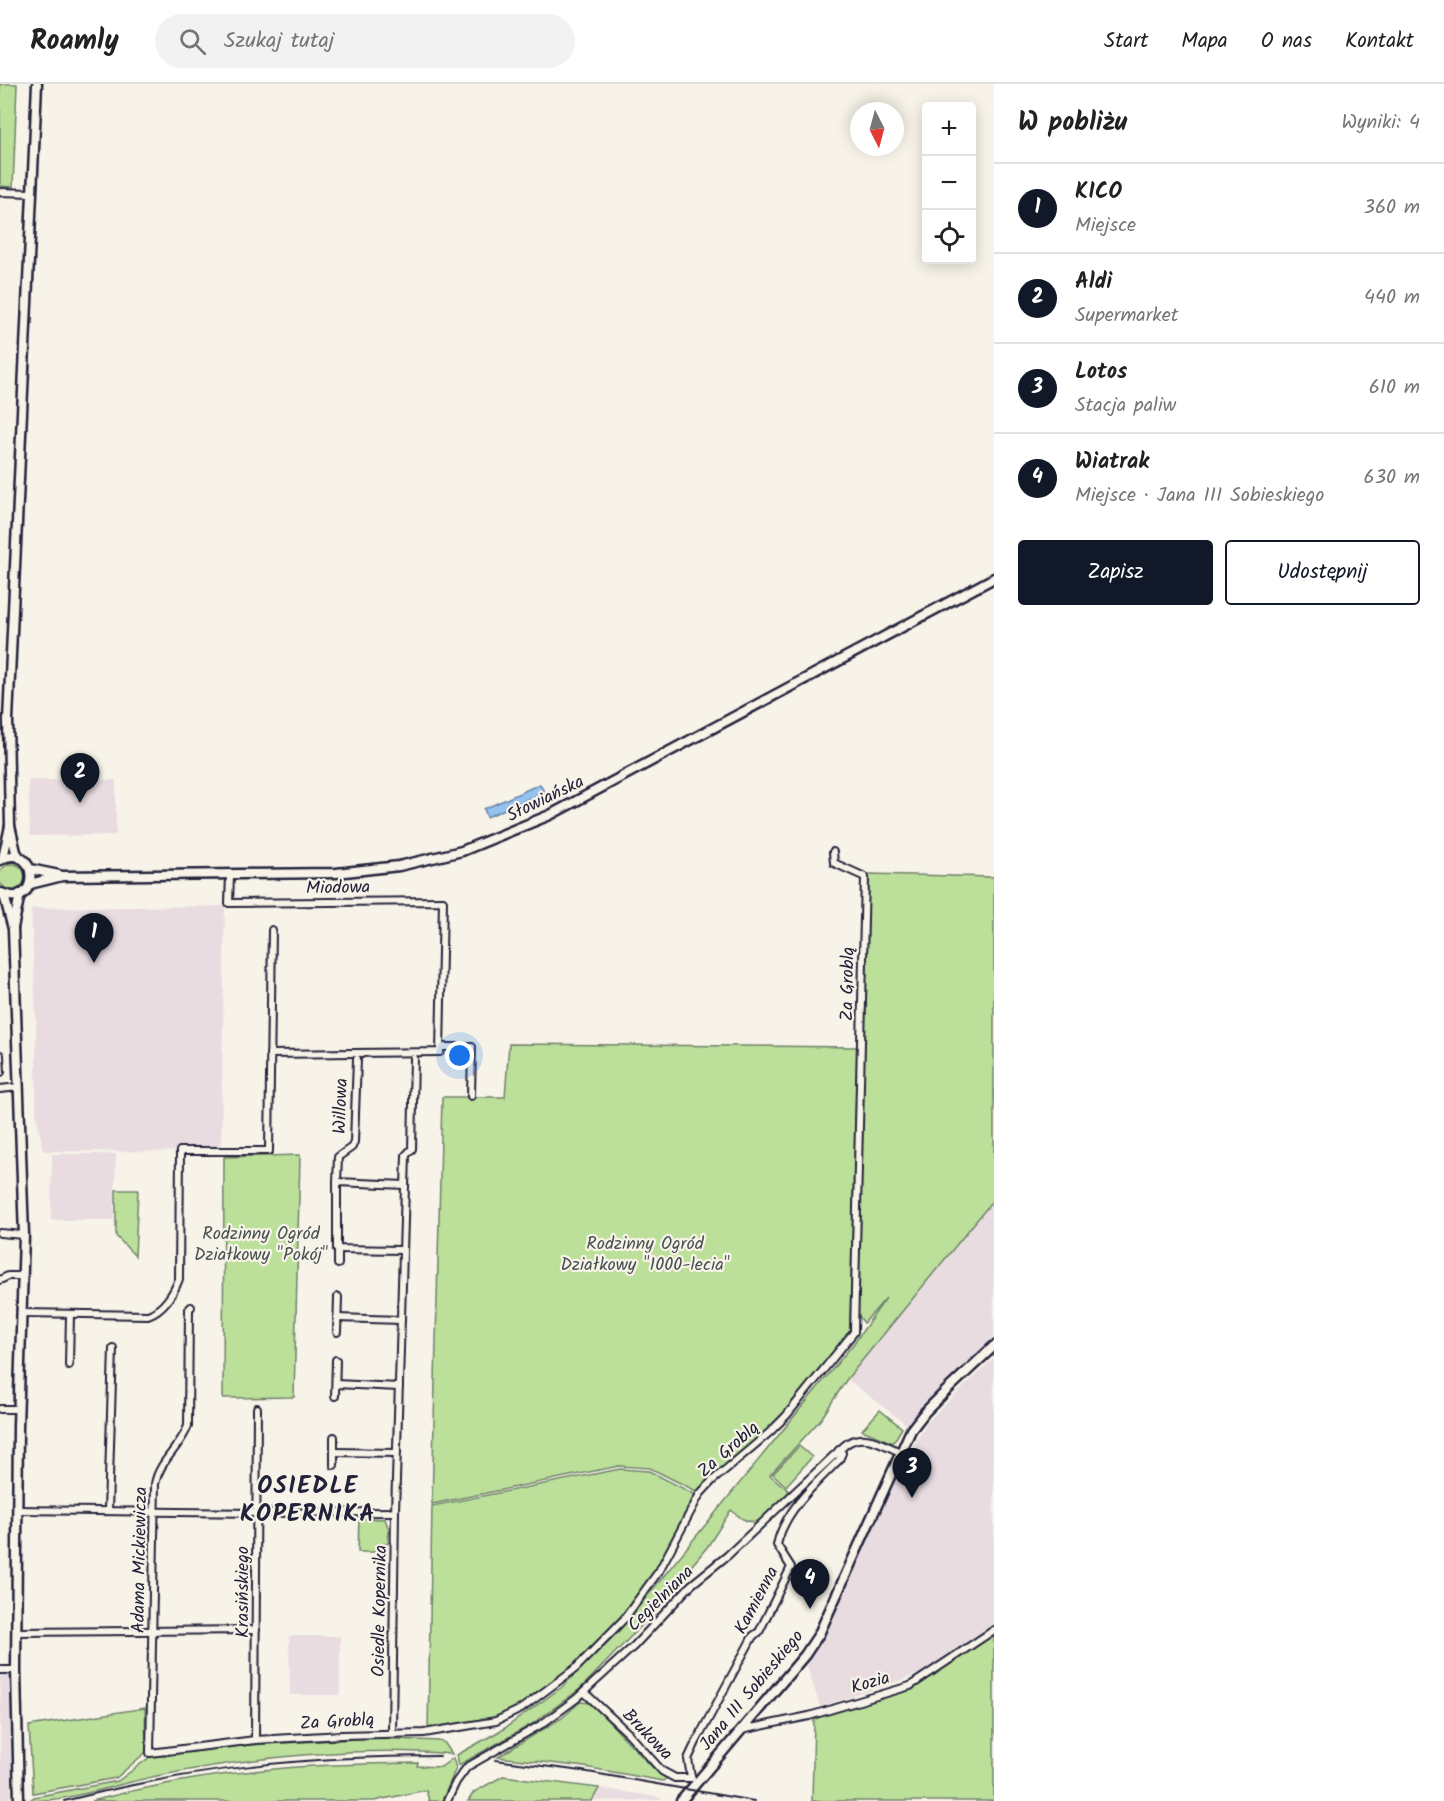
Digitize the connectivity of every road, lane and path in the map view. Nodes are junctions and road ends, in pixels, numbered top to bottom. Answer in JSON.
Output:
{"nodes":[{"id":1,"x":37,"y":84,"type":"edge"},
{"id":2,"x":0,"y":192,"type":"edge"},
{"id":3,"x":31,"y":193,"type":"junction"},
{"id":4,"x":994,"y":578,"type":"edge"},
{"id":5,"x":4,"y":720,"type":"edge"},
{"id":6,"x":10,"y":826,"type":"junction"},
{"id":7,"x":833,"y":852,"type":"dead end"},
{"id":8,"x":20,"y":858,"type":"junction"},
{"id":9,"x":2,"y":859,"type":"edge"},
{"id":10,"x":30,"y":869,"type":"junction"},
{"id":11,"x":230,"y":875,"type":"junction"},
{"id":12,"x":62,"y":876,"type":"junction"},
{"id":13,"x":30,"y":884,"type":"junction"},
{"id":14,"x":2,"y":894,"type":"edge"},
{"id":15,"x":20,"y":894,"type":"junction"},
{"id":16,"x":13,"y":929,"type":"junction"},
{"id":17,"x":272,"y":930,"type":"dead end"},
{"id":18,"x":441,"y":1047,"type":"junction"},
{"id":19,"x":270,"y":1054,"type":"junction"},
{"id":20,"x":0,"y":1055,"type":"edge"},
{"id":21,"x":414,"y":1058,"type":"dead end"},
{"id":22,"x":357,"y":1059,"type":"dead end"},
{"id":23,"x":1,"y":1072,"type":"edge"},
{"id":24,"x":19,"y":1087,"type":"junction"},
{"id":25,"x":0,"y":1089,"type":"edge"},
{"id":26,"x":471,"y":1096,"type":"dead end"},
{"id":27,"x":336,"y":1182,"type":"junction"},
{"id":28,"x":405,"y":1185,"type":"junction"},
{"id":29,"x":0,"y":1233,"type":"edge"},
{"id":30,"x":24,"y":1235,"type":"junction"},
{"id":31,"x":338,"y":1249,"type":"junction"},
{"id":32,"x":402,"y":1250,"type":"junction"},
{"id":33,"x":338,"y":1264,"type":"dead end"},
{"id":34,"x":23,"y":1276,"type":"junction"},
{"id":35,"x":0,"y":1280,"type":"edge"},
{"id":36,"x":338,"y":1297,"type":"dead end"},
{"id":37,"x":191,"y":1307,"type":"dead end"},
{"id":38,"x":22,"y":1313,"type":"junction"},
{"id":39,"x":70,"y":1314,"type":"junction"},
{"id":40,"x":337,"y":1318,"type":"junction"},
{"id":41,"x":401,"y":1320,"type":"junction"},
{"id":42,"x":337,"y":1332,"type":"dead end"},
{"id":43,"x":994,"y":1346,"type":"edge"},
{"id":44,"x":113,"y":1348,"type":"dead end"},
{"id":45,"x":336,"y":1360,"type":"dead end"},
{"id":46,"x":69,"y":1365,"type":"dead end"},
{"id":47,"x":336,"y":1384,"type":"junction"},
{"id":48,"x":399,"y":1387,"type":"junction"},
{"id":49,"x":335,"y":1396,"type":"dead end"},
{"id":50,"x":257,"y":1408,"type":"dead end"},
{"id":51,"x":0,"y":1409,"type":"edge"},
{"id":52,"x":18,"y":1409,"type":"junction"},
{"id":53,"x":334,"y":1437,"type":"dead end"},
{"id":54,"x":839,"y":1450,"type":"junction"},
{"id":55,"x":334,"y":1452,"type":"junction"},
{"id":56,"x":900,"y":1452,"type":"junction"},
{"id":57,"x":397,"y":1453,"type":"junction"},
{"id":58,"x":334,"y":1465,"type":"dead end"},
{"id":59,"x":17,"y":1510,"type":"junction"},
{"id":60,"x":108,"y":1511,"type":"junction"},
{"id":61,"x":154,"y":1512,"type":"junction"},
{"id":62,"x":395,"y":1512,"type":"junction"},
{"id":63,"x":257,"y":1514,"type":"junction"},
{"id":64,"x":256,"y":1630,"type":"junction"},
{"id":65,"x":994,"y":1630,"type":"edge"},
{"id":66,"x":152,"y":1631,"type":"junction"},
{"id":67,"x":17,"y":1632,"type":"junction"},
{"id":68,"x":0,"y":1670,"type":"edge"},
{"id":69,"x":16,"y":1670,"type":"junction"},
{"id":70,"x":584,"y":1692,"type":"junction"},
{"id":71,"x":740,"y":1730,"type":"junction"},
{"id":72,"x":392,"y":1733,"type":"junction"},
{"id":73,"x":255,"y":1740,"type":"junction"},
{"id":74,"x":150,"y":1753,"type":"joint"},
{"id":75,"x":694,"y":1779,"type":"junction"},
{"id":76,"x":19,"y":1801,"type":"edge"},
{"id":77,"x":447,"y":1801,"type":"edge"},
{"id":78,"x":681,"y":1801,"type":"edge"}],
"edges":[{"from":1,"to":3,"type":"street"},
{"from":2,"to":3,"type":"street"},
{"from":3,"to":5,"type":"street"},
{"from":4,"to":11,"type":"street","name":"Słowiańska"},
{"from":5,"to":6,"type":"street"},
{"from":6,"to":8,"type":"street"},
{"from":6,"to":9,"type":"street"},
{"from":7,"to":72,"type":"street","name":"Za Groblą"},
{"from":8,"to":9,"type":"street"},
{"from":8,"to":10,"type":"street"},
{"from":10,"to":12,"type":"street","name":"Słowiańska"},
{"from":10,"to":13,"type":"street"},
{"from":11,"to":12,"type":"street","name":"Słowiańska"},
{"from":11,"to":18,"type":"street","name":"Miodowa"},
{"from":12,"to":13,"type":"street","name":"Słowiańska"},
{"from":13,"to":15,"type":"street"},
{"from":14,"to":15,"type":"street"},
{"from":14,"to":16,"type":"street"},
{"from":15,"to":16,"type":"street"},
{"from":16,"to":24,"type":"street"},
{"from":17,"to":19,"type":"street"},
{"from":18,"to":19,"type":"street"},
{"from":18,"to":26,"type":"street"},
{"from":19,"to":39,"type":"street"},
{"from":20,"to":23,"type":"street"},
{"from":21,"to":28,"type":"street","name":"Osiedle Kopernika"},
{"from":22,"to":27,"type":"street","name":"Willowa"},
{"from":24,"to":25,"type":"street"},
{"from":24,"to":30,"type":"street"},
{"from":27,"to":28,"type":"street"},
{"from":27,"to":31,"type":"street"},
{"from":28,"to":32,"type":"street","name":"Osiedle Kopernika"},
{"from":29,"to":30,"type":"street"},
{"from":30,"to":34,"type":"street"},
{"from":31,"to":32,"type":"street"},
{"from":31,"to":33,"type":"street"},
{"from":32,"to":41,"type":"street","name":"Osiedle Kopernika"},
{"from":34,"to":35,"type":"street"},
{"from":34,"to":38,"type":"street"},
{"from":36,"to":40,"type":"street"},
{"from":37,"to":61,"type":"street","name":"Adama Mickiewicza"},
{"from":38,"to":39,"type":"street"},
{"from":38,"to":52,"type":"street"},
{"from":39,"to":46,"type":"street"},
{"from":40,"to":41,"type":"street"},
{"from":40,"to":42,"type":"street"},
{"from":41,"to":48,"type":"street","name":"Osiedle Kopernika"},
{"from":43,"to":56,"type":"street","name":"Jana III Sobieskiego"},
{"from":44,"to":60,"type":"street"},
{"from":45,"to":47,"type":"street"},
{"from":47,"to":48,"type":"street"},
{"from":47,"to":49,"type":"street"},
{"from":48,"to":57,"type":"street","name":"Osiedle Kopernika"},
{"from":50,"to":63,"type":"street","name":"Krasińskiego"},
{"from":51,"to":52,"type":"street"},
{"from":52,"to":59,"type":"street"},
{"from":53,"to":55,"type":"street"},
{"from":54,"to":56,"type":"street","name":"Cegielniana"},
{"from":54,"to":70,"type":"street","name":"Cegielniana"},
{"from":54,"to":75,"type":"street","name":"Kamienna"},
{"from":55,"to":57,"type":"street"},
{"from":55,"to":58,"type":"street"},
{"from":56,"to":71,"type":"street","name":"Jana III Sobieskiego"},
{"from":57,"to":62,"type":"street","name":"Osiedle Kopernika"},
{"from":59,"to":60,"type":"street"},
{"from":59,"to":67,"type":"street"},
{"from":60,"to":61,"type":"street"},
{"from":61,"to":63,"type":"street"},
{"from":61,"to":66,"type":"street","name":"Adama Mickiewicza"},
{"from":62,"to":63,"type":"street"},
{"from":62,"to":72,"type":"street","name":"Osiedle Kopernika"},
{"from":63,"to":64,"type":"street","name":"Krasińskiego"},
{"from":64,"to":66,"type":"street"},
{"from":64,"to":73,"type":"street","name":"Krasińskiego"},
{"from":65,"to":71,"type":"street","name":"Kozia"},
{"from":66,"to":67,"type":"street"},
{"from":66,"to":74,"type":"street","name":"Adama Mickiewicza"},
{"from":67,"to":69,"type":"street"},
{"from":68,"to":69,"type":"street"},
{"from":69,"to":76,"type":"street"},
{"from":70,"to":75,"type":"street","name":"Brukowa"},
{"from":70,"to":77,"type":"street","name":"Cegielniana"},
{"from":71,"to":75,"type":"street","name":"Jana III Sobieskiego"},
{"from":72,"to":73,"type":"street","name":"Za Groblą"},
{"from":73,"to":74,"type":"street","name":"Za Groblą"},
{"from":75,"to":78,"type":"street","name":"Jana III Sobieskiego"}]}
